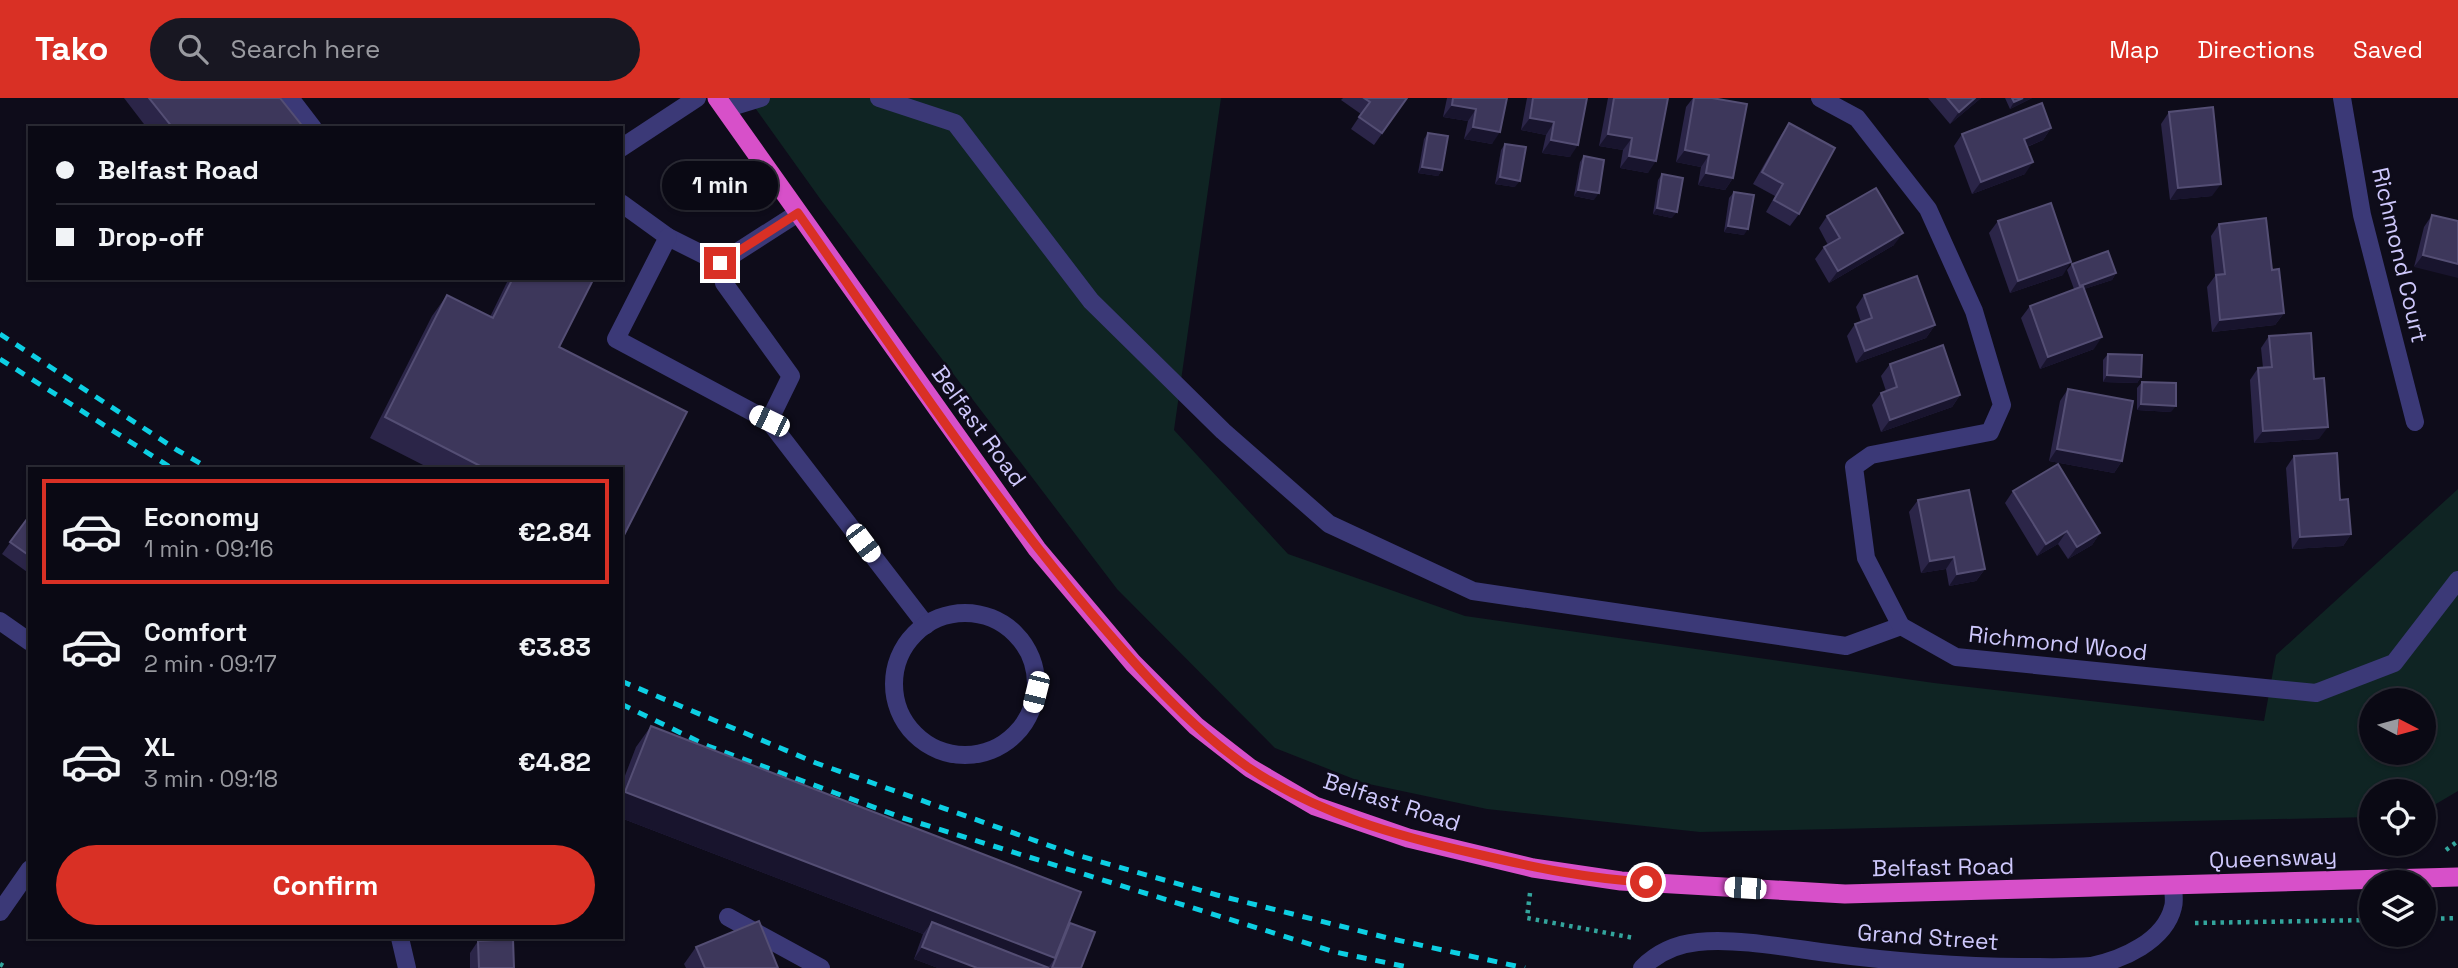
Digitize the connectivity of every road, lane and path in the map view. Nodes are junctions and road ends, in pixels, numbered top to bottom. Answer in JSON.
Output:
{"nodes":[{"id":1,"x":290,"y":98,"type":"edge"},
{"id":2,"x":697,"y":98,"type":"edge"},
{"id":3,"x":761,"y":98,"type":"edge"},
{"id":4,"x":879,"y":98,"type":"edge"},
{"id":5,"x":1821,"y":98,"type":"edge"},
{"id":6,"x":2342,"y":98,"type":"edge"},
{"id":7,"x":721,"y":104,"type":"edge"},
{"id":8,"x":311,"y":126,"type":"edge"},
{"id":9,"x":623,"y":147,"type":"edge"},
{"id":10,"x":623,"y":204,"type":"edge"},
{"id":11,"x":798,"y":213,"type":"junction"},
{"id":12,"x":668,"y":237,"type":"junction"},
{"id":13,"x":720,"y":263,"type":"junction"},
{"id":14,"x":769,"y":421,"type":"junction"},
{"id":15,"x":2415,"y":422,"type":"dead end"},
{"id":16,"x":2458,"y":580,"type":"edge"},
{"id":17,"x":0,"y":621,"type":"edge"},
{"id":18,"x":926,"y":625,"type":"junction"},
{"id":19,"x":1901,"y":626,"type":"junction"},
{"id":20,"x":28,"y":641,"type":"edge"},
{"id":21,"x":1533,"y":868,"type":"junction"},
{"id":22,"x":28,"y":872,"type":"edge"},
{"id":23,"x":2458,"y":877,"type":"edge"},
{"id":24,"x":2173,"y":886,"type":"junction"},
{"id":25,"x":0,"y":912,"type":"edge"},
{"id":26,"x":728,"y":917,"type":"dead end"},
{"id":27,"x":2458,"y":918,"type":"edge"},
{"id":28,"x":2436,"y":919,"type":"edge"},
{"id":29,"x":2359,"y":920,"type":"edge"},
{"id":30,"x":2166,"y":924,"type":"junction"},
{"id":31,"x":400,"y":939,"type":"edge"},
{"id":32,"x":1678,"y":946,"type":"junction"},
{"id":33,"x":0,"y":964,"type":"edge"},
{"id":34,"x":7,"y":968,"type":"edge"},
{"id":35,"x":407,"y":968,"type":"edge"},
{"id":36,"x":821,"y":968,"type":"edge"},
{"id":37,"x":1642,"y":968,"type":"edge"}],
"edges":[{"from":1,"to":8,"type":"street"},
{"from":2,"to":9,"type":"street"},
{"from":3,"to":7,"type":"street"},
{"from":4,"to":19,"type":"street"},
{"from":5,"to":19,"type":"street"},
{"from":6,"to":15,"type":"street","name":"Richmond Court"},
{"from":7,"to":11,"type":"highway","name":"Belfast Road"},
{"from":10,"to":12,"type":"street"},
{"from":11,"to":13,"type":"street"},
{"from":11,"to":21,"type":"highway","name":"Belfast Road"},
{"from":12,"to":13,"type":"street"},
{"from":12,"to":14,"type":"street"},
{"from":13,"to":14,"type":"street"},
{"from":14,"to":18,"type":"street"},
{"from":16,"to":19,"type":"street","name":"Richmond Wood"},
{"from":17,"to":20,"type":"street"},
{"from":18,"to":18,"type":"street"},
{"from":21,"to":24,"type":"highway","name":"Belfast Road"},
{"from":21,"to":32,"type":"path"},
{"from":22,"to":25,"type":"street"},
{"from":23,"to":24,"type":"highway","name":"Queensway"},
{"from":24,"to":30,"type":"street"},
{"from":26,"to":36,"type":"street"},
{"from":27,"to":28,"type":"path"},
{"from":29,"to":30,"type":"path"},
{"from":30,"to":32,"type":"street","name":"Grand Street"},
{"from":31,"to":35,"type":"street"},
{"from":32,"to":37,"type":"street","name":"Grand Street"},
{"from":33,"to":34,"type":"path"}]}
